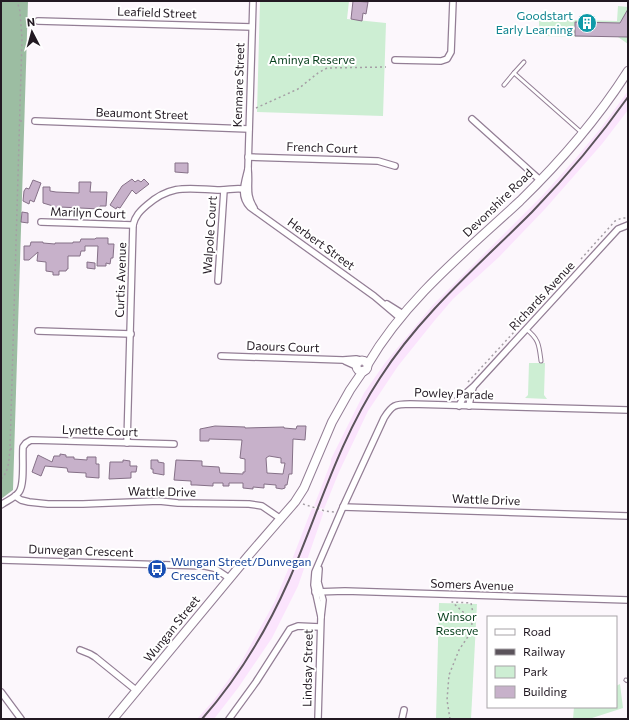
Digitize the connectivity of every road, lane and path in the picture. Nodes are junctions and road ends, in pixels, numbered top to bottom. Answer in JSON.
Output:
{"nodes":[{"id":1,"x":17,"y":1,"type":"edge"},
{"id":2,"x":253,"y":1,"type":"edge"},
{"id":3,"x":453,"y":1,"type":"edge"},
{"id":4,"x":38,"y":20,"type":"dead end"},
{"id":5,"x":252,"y":27,"type":"junction"},
{"id":6,"x":395,"y":60,"type":"dead end"},
{"id":7,"x":524,"y":62,"type":"dead end"},
{"id":8,"x":386,"y":67,"type":"dead end"},
{"id":9,"x":628,"y":71,"type":"edge"},
{"id":10,"x":514,"y":73,"type":"junction"},
{"id":11,"x":504,"y":85,"type":"dead end"},
{"id":12,"x":256,"y":108,"type":"dead end"},
{"id":13,"x":472,"y":120,"type":"dead end"},
{"id":14,"x":20,"y":121,"type":"junction"},
{"id":15,"x":24,"y":121,"type":"dead end"},
{"id":16,"x":35,"y":121,"type":"dead end"},
{"id":17,"x":249,"y":128,"type":"junction"},
{"id":18,"x":582,"y":133,"type":"junction"},
{"id":19,"x":248,"y":157,"type":"junction"},
{"id":20,"x":395,"y":166,"type":"dead end"},
{"id":21,"x":540,"y":180,"type":"junction"},
{"id":22,"x":224,"y":190,"type":"junction"},
{"id":23,"x":245,"y":190,"type":"junction"},
{"id":24,"x":41,"y":222,"type":"dead end"},
{"id":25,"x":134,"y":225,"type":"junction"},
{"id":26,"x":628,"y":225,"type":"edge"},
{"id":27,"x":218,"y":281,"type":"dead end"},
{"id":28,"x":401,"y":316,"type":"junction"},
{"id":29,"x":526,"y":329,"type":"junction"},
{"id":30,"x":38,"y":331,"type":"dead end"},
{"id":31,"x":131,"y":334,"type":"junction"},
{"id":32,"x":221,"y":356,"type":"dead end"},
{"id":33,"x":541,"y":361,"type":"dead end"},
{"id":34,"x":361,"y":365,"type":"junction"},
{"id":35,"x":474,"y":386,"type":"junction"},
{"id":36,"x":458,"y":406,"type":"junction"},
{"id":37,"x":469,"y":406,"type":"junction"},
{"id":38,"x":628,"y":410,"type":"edge"},
{"id":39,"x":127,"y":443,"type":"junction"},
{"id":40,"x":174,"y":444,"type":"dead end"},
{"id":41,"x":10,"y":449,"type":"junction"},
{"id":42,"x":14,"y":449,"type":"dead end"},
{"id":43,"x":1,"y":479,"type":"edge"},
{"id":44,"x":15,"y":496,"type":"junction"},
{"id":45,"x":295,"y":502,"type":"junction"},
{"id":46,"x":1,"y":505,"type":"edge"},
{"id":47,"x":343,"y":507,"type":"junction"},
{"id":48,"x":340,"y":513,"type":"junction"},
{"id":49,"x":628,"y":516,"type":"edge"},
{"id":50,"x":281,"y":519,"type":"junction"},
{"id":51,"x":1,"y":560,"type":"edge"},
{"id":52,"x":229,"y":578,"type":"junction"},
{"id":53,"x":318,"y":592,"type":"junction"},
{"id":54,"x":628,"y":600,"type":"edge"},
{"id":55,"x":472,"y":620,"type":"junction"},
{"id":56,"x":320,"y":627,"type":"junction"},
{"id":57,"x":80,"y":650,"type":"dead end"},
{"id":58,"x":137,"y":690,"type":"junction"},
{"id":59,"x":1,"y":692,"type":"edge"},
{"id":60,"x":404,"y":710,"type":"dead end"},
{"id":61,"x":21,"y":719,"type":"edge"},
{"id":62,"x":113,"y":719,"type":"edge"},
{"id":63,"x":229,"y":719,"type":"edge"},
{"id":64,"x":318,"y":719,"type":"edge"},
{"id":65,"x":402,"y":719,"type":"edge"},
{"id":66,"x":450,"y":719,"type":"edge"}],
"edges":[{"from":1,"to":14,"type":"path"},
{"from":2,"to":5,"type":"street","name":"Kenmare Street"},
{"from":3,"to":6,"type":"street"},
{"from":4,"to":5,"type":"street","name":"Leafield Street"},
{"from":5,"to":17,"type":"street","name":"Kenmare Street"},
{"from":7,"to":10,"type":"lane"},
{"from":8,"to":12,"type":"path"},
{"from":9,"to":18,"type":"street","name":"Devonshire Road"},
{"from":10,"to":11,"type":"lane"},
{"from":10,"to":18,"type":"lane"},
{"from":13,"to":21,"type":"street"},
{"from":14,"to":15,"type":"path"},
{"from":14,"to":41,"type":"path"},
{"from":16,"to":17,"type":"street","name":"Beaumont Street"},
{"from":17,"to":19,"type":"street","name":"Kenmare Street"},
{"from":18,"to":21,"type":"street","name":"Devonshire Road"},
{"from":19,"to":20,"type":"street","name":"French Court"},
{"from":19,"to":23,"type":"street","name":"Kenmare Street"},
{"from":21,"to":28,"type":"street","name":"Devonshire Road"},
{"from":22,"to":23,"type":"street","name":"Curtis Avenue"},
{"from":22,"to":25,"type":"street","name":"Curtis Avenue"},
{"from":22,"to":27,"type":"street","name":"Walpole Court"},
{"from":23,"to":28,"type":"street","name":"Herbert Street"},
{"from":24,"to":25,"type":"street","name":"Marilyn Court"},
{"from":25,"to":31,"type":"street","name":"Curtis Avenue"},
{"from":26,"to":29,"type":"street","name":"Richards Avenue"},
{"from":28,"to":34,"type":"street","name":"Devonshire Road"},
{"from":29,"to":33,"type":"lane"},
{"from":29,"to":35,"type":"street","name":"Richards Avenue"},
{"from":30,"to":31,"type":"street"},
{"from":31,"to":39,"type":"street","name":"Curtis Avenue"},
{"from":32,"to":34,"type":"street","name":"Daours Court"},
{"from":34,"to":45,"type":"street","name":"Devonshire Road"},
{"from":35,"to":36,"type":"street","name":"Richards Avenue"},
{"from":35,"to":37,"type":"street","name":"Richards Avenue"},
{"from":36,"to":37,"type":"street","name":"Powley Parade"},
{"from":36,"to":47,"type":"street","name":"Powley Parade"},
{"from":37,"to":38,"type":"street","name":"Powley Parade"},
{"from":39,"to":40,"type":"street","name":"Lynette Court"},
{"from":39,"to":44,"type":"street","name":"Lynette Court"},
{"from":41,"to":42,"type":"path"},
{"from":41,"to":43,"type":"path"},
{"from":44,"to":46,"type":"street"},
{"from":44,"to":50,"type":"street","name":"Wattle Drive"},
{"from":45,"to":48,"type":"path"},
{"from":45,"to":50,"type":"street","name":"Devonshire Road"},
{"from":47,"to":48,"type":"street","name":"Lindsay Street"},
{"from":47,"to":49,"type":"street","name":"Wattle Drive"},
{"from":48,"to":53,"type":"street","name":"Lindsay Street"},
{"from":50,"to":52,"type":"street","name":"Wungan Street"},
{"from":51,"to":52,"type":"street","name":"Dunvegan Crescent"},
{"from":52,"to":58,"type":"street","name":"Wungan Street"},
{"from":53,"to":54,"type":"street","name":"Somers Avenue"},
{"from":53,"to":56,"type":"street","name":"Lindsay Street"},
{"from":55,"to":55,"type":"path"},
{"from":55,"to":66,"type":"path"},
{"from":56,"to":63,"type":"street"},
{"from":56,"to":64,"type":"street","name":"Lindsay Street"},
{"from":57,"to":58,"type":"street"},
{"from":58,"to":62,"type":"street","name":"Wungan Street"},
{"from":59,"to":61,"type":"street"},
{"from":60,"to":65,"type":"street"}]}
